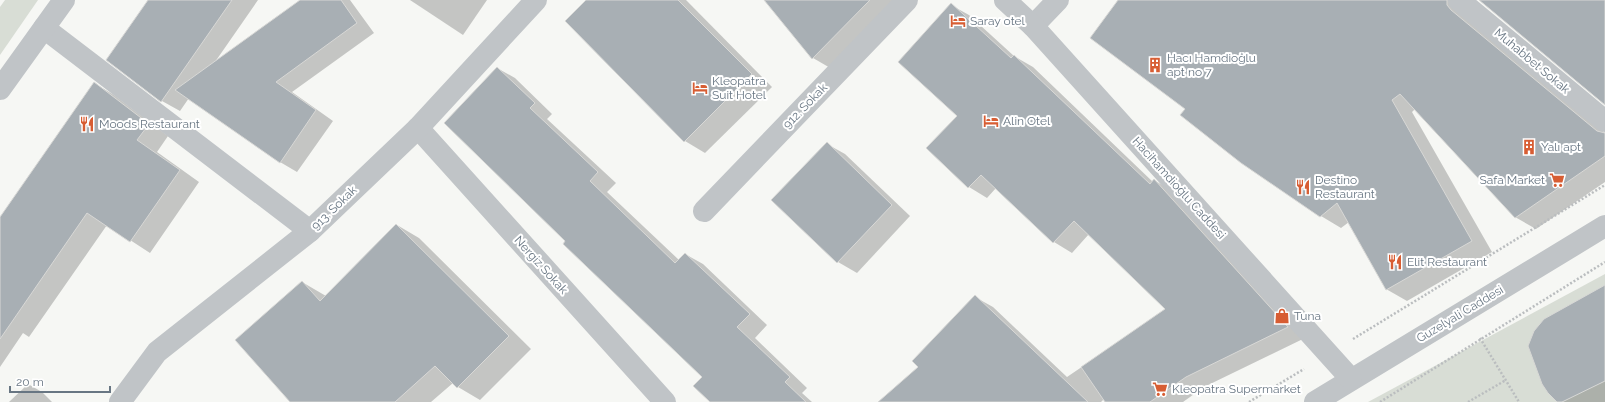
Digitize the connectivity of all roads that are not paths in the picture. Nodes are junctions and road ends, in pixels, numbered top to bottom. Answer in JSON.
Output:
{"nodes":[{"id":1,"x":64,"y":0,"type":"edge"},
{"id":2,"x":536,"y":0,"type":"edge"},
{"id":3,"x":907,"y":0,"type":"edge"},
{"id":4,"x":1005,"y":0,"type":"edge"},
{"id":5,"x":1058,"y":0,"type":"edge"},
{"id":6,"x":1459,"y":0,"type":"edge"},
{"id":7,"x":1032,"y":26,"type":"junction"},
{"id":8,"x":44,"y":28,"type":"junction"},
{"id":9,"x":0,"y":89,"type":"edge"},
{"id":10,"x":1605,"y":121,"type":"edge"},
{"id":11,"x":418,"y":128,"type":"junction"},
{"id":12,"x":704,"y":211,"type":"dead end"},
{"id":13,"x":1605,"y":226,"type":"edge"},
{"id":14,"x":310,"y":231,"type":"junction"},
{"id":15,"x":1351,"y":379,"type":"junction"},
{"id":16,"x":120,"y":402,"type":"edge"},
{"id":17,"x":665,"y":402,"type":"edge"},
{"id":18,"x":1315,"y":402,"type":"edge"}],
"edges":[{"from":1,"to":8,"type":"street"},
{"from":2,"to":11,"type":"street","name":"913. Sokak"},
{"from":3,"to":12,"type":"street","name":"912. Sokak"},
{"from":4,"to":7,"type":"street","name":"Hacihamdioğlu Caddesi"},
{"from":5,"to":7,"type":"street"},
{"from":6,"to":10,"type":"street","name":"Muhabbet Sokak"},
{"from":7,"to":15,"type":"street","name":"Hacihamdioğlu Caddesi"},
{"from":8,"to":9,"type":"street"},
{"from":8,"to":14,"type":"street"},
{"from":11,"to":14,"type":"street","name":"913. Sokak"},
{"from":11,"to":17,"type":"street","name":"Nergiz Sokak"},
{"from":13,"to":15,"type":"street","name":"Guzelyali Caddesi"},
{"from":14,"to":16,"type":"street","name":"913. Sokak"},
{"from":15,"to":18,"type":"street","name":"Guzelyali Caddesi"}]}
